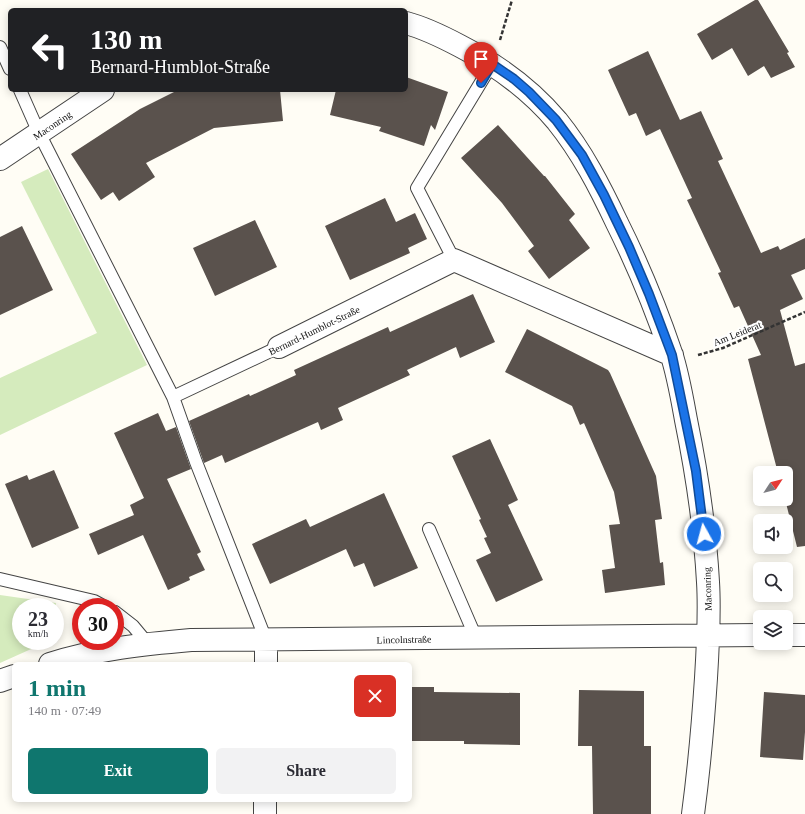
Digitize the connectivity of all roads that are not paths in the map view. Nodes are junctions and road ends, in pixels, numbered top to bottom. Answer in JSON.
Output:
{"nodes":[{"id":1,"x":408,"y":24,"type":"edge"},
{"id":2,"x":0,"y":47,"type":"edge"},
{"id":3,"x":492,"y":64,"type":"junction"},
{"id":4,"x":8,"y":65,"type":"edge"},
{"id":5,"x":21,"y":92,"type":"edge"},
{"id":6,"x":100,"y":92,"type":"edge"},
{"id":7,"x":39,"y":133,"type":"junction"},
{"id":8,"x":0,"y":159,"type":"edge"},
{"id":9,"x":454,"y":260,"type":"junction"},
{"id":10,"x":279,"y":347,"type":"joint"},
{"id":11,"x":672,"y":355,"type":"junction"},
{"id":12,"x":172,"y":397,"type":"junction"},
{"id":13,"x":429,"y":529,"type":"dead end"},
{"id":14,"x":0,"y":579,"type":"edge"},
{"id":15,"x":81,"y":598,"type":"edge"},
{"id":16,"x":124,"y":619,"type":"edge"},
{"id":17,"x":709,"y":635,"type":"junction"},
{"id":18,"x":753,"y":635,"type":"edge"},
{"id":19,"x":793,"y":635,"type":"edge"},
{"id":20,"x":805,"y":635,"type":"edge"},
{"id":21,"x":476,"y":638,"type":"junction"},
{"id":22,"x":266,"y":640,"type":"junction"},
{"id":23,"x":148,"y":644,"type":"junction"},
{"id":24,"x":58,"y":662,"type":"edge"},
{"id":25,"x":266,"y":662,"type":"edge"},
{"id":26,"x":12,"y":677,"type":"edge"},
{"id":27,"x":0,"y":681,"type":"edge"},
{"id":28,"x":265,"y":802,"type":"edge"},
{"id":29,"x":265,"y":814,"type":"edge"},
{"id":30,"x":693,"y":814,"type":"edge"}],
"edges":[{"from":1,"to":3,"type":"street","name":"Maconring"},
{"from":2,"to":4,"type":"lane"},
{"from":3,"to":9,"type":"lane"},
{"from":3,"to":11,"type":"street","name":"Maconring"},
{"from":5,"to":7,"type":"lane"},
{"from":6,"to":7,"type":"street","name":"Maconring"},
{"from":7,"to":8,"type":"street","name":"Maconring"},
{"from":7,"to":12,"type":"lane"},
{"from":9,"to":10,"type":"street","name":"Bernard-Humblot-Straße"},
{"from":9,"to":11,"type":"street"},
{"from":10,"to":12,"type":"lane","name":"Bernard-Humblot-Straße"},
{"from":11,"to":17,"type":"street","name":"Maconring"},
{"from":12,"to":22,"type":"lane"},
{"from":13,"to":21,"type":"lane"},
{"from":14,"to":15,"type":"lane"},
{"from":16,"to":23,"type":"lane"},
{"from":17,"to":18,"type":"street","name":"Lincolnstraße"},
{"from":17,"to":21,"type":"street","name":"Lincolnstraße"},
{"from":17,"to":30,"type":"street","name":"Maconring"},
{"from":19,"to":20,"type":"street"},
{"from":21,"to":22,"type":"street","name":"Lincolnstraße"},
{"from":22,"to":23,"type":"street","name":"Lincolnstraße"},
{"from":22,"to":25,"type":"street"},
{"from":23,"to":24,"type":"street","name":"Lincolnstraße"},
{"from":26,"to":27,"type":"street"},
{"from":28,"to":29,"type":"street"}]}
